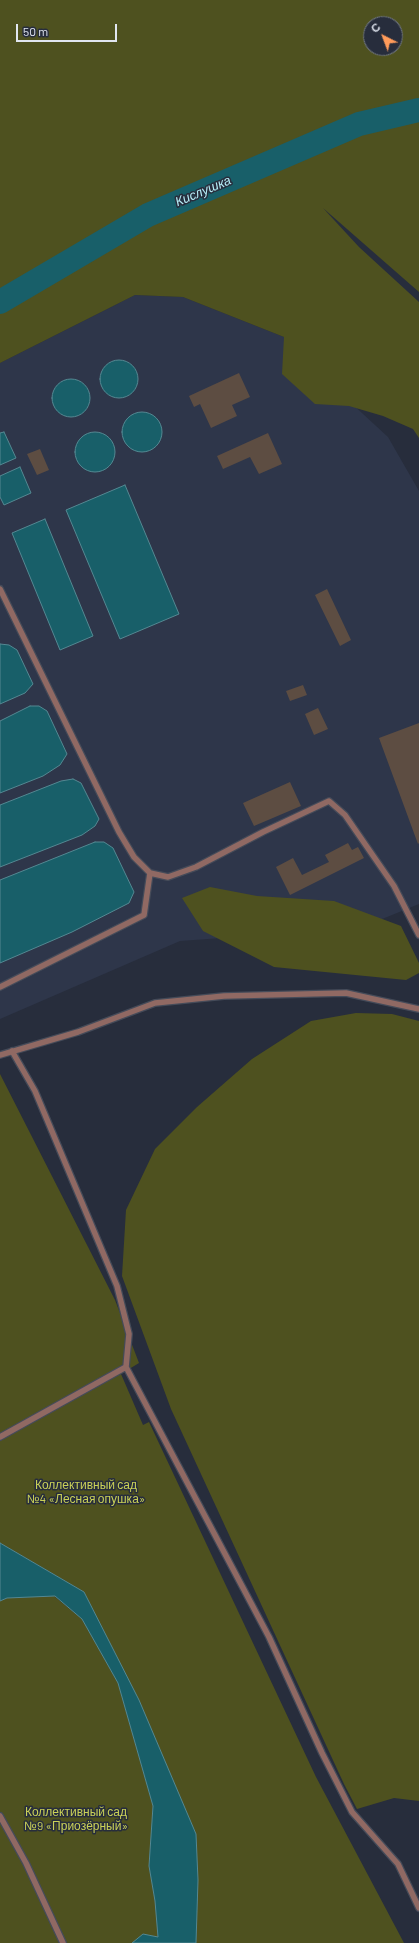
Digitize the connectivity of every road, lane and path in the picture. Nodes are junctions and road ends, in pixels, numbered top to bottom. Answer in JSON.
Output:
{"nodes":[{"id":1,"x":0,"y":589,"type":"edge"},
{"id":2,"x":150,"y":873,"type":"junction"},
{"id":3,"x":419,"y":935,"type":"edge"},
{"id":4,"x":0,"y":987,"type":"edge"},
{"id":5,"x":419,"y":1009,"type":"edge"},
{"id":6,"x":12,"y":1051,"type":"junction"},
{"id":7,"x":0,"y":1055,"type":"edge"},
{"id":8,"x":126,"y":1367,"type":"junction"},
{"id":9,"x":0,"y":1437,"type":"edge"},
{"id":10,"x":0,"y":1816,"type":"edge"},
{"id":11,"x":419,"y":1908,"type":"edge"},
{"id":12,"x":63,"y":1943,"type":"edge"}],
"edges":[{"from":1,"to":2,"type":"lane"},
{"from":2,"to":3,"type":"lane"},
{"from":2,"to":4,"type":"lane"},
{"from":5,"to":6,"type":"lane"},
{"from":6,"to":7,"type":"lane"},
{"from":6,"to":8,"type":"lane"},
{"from":8,"to":9,"type":"lane"},
{"from":8,"to":11,"type":"lane"},
{"from":10,"to":12,"type":"lane"}]}
